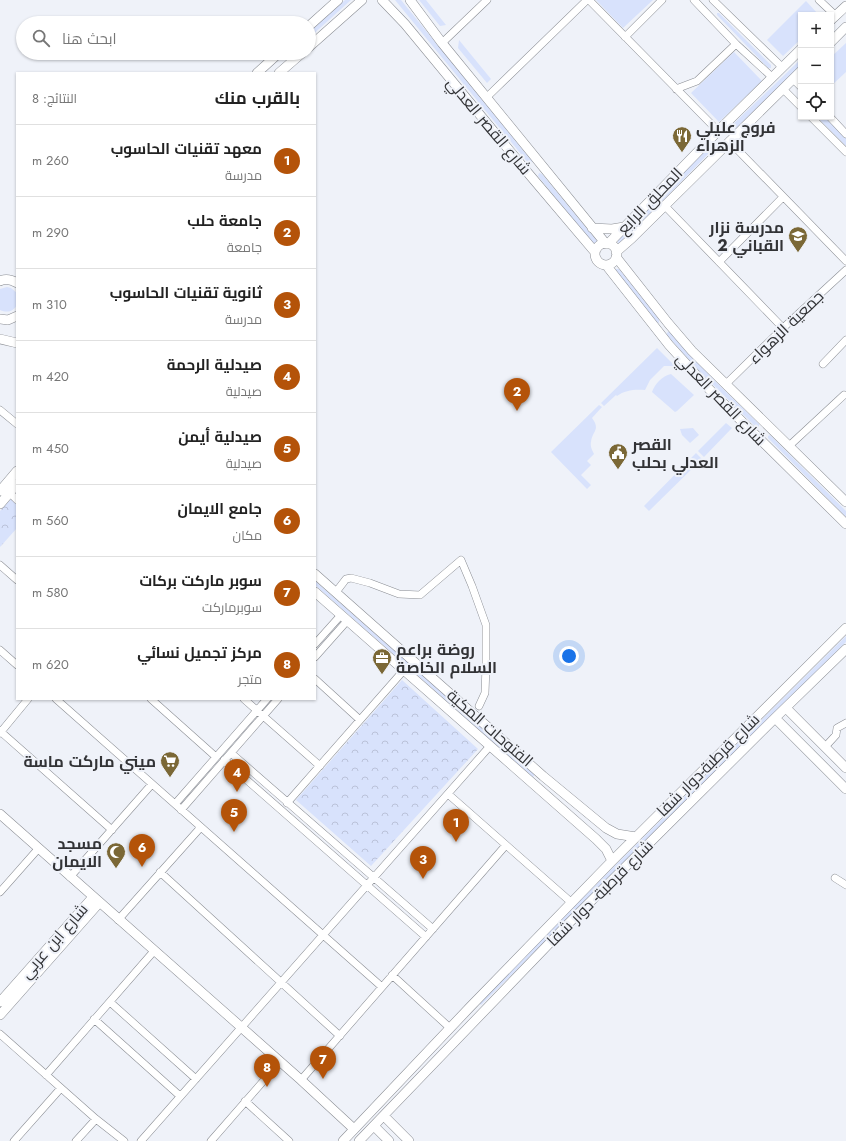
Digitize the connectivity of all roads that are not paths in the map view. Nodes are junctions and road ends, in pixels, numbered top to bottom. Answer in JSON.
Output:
{"nodes":[{"id":1,"x":338,"y":0,"type":"edge"},
{"id":2,"x":362,"y":0,"type":"edge"},
{"id":3,"x":382,"y":0,"type":"edge"},
{"id":4,"x":410,"y":0,"type":"edge"},
{"id":5,"x":487,"y":0,"type":"edge"},
{"id":6,"x":588,"y":0,"type":"edge"},
{"id":7,"x":662,"y":0,"type":"edge"},
{"id":8,"x":694,"y":0,"type":"edge"},
{"id":9,"x":819,"y":0,"type":"edge"},
{"id":10,"x":715,"y":3,"type":"edge"},
{"id":11,"x":846,"y":6,"type":"edge"},
{"id":12,"x":828,"y":12,"type":"edge"},
{"id":13,"x":708,"y":15,"type":"junction"},
{"id":14,"x":834,"y":17,"type":"edge"},
{"id":15,"x":834,"y":18,"type":"edge"},
{"id":16,"x":316,"y":20,"type":"edge"},
{"id":17,"x":834,"y":20,"type":"edge"},
{"id":18,"x":846,"y":21,"type":"edge"},
{"id":19,"x":846,"y":27,"type":"edge"},
{"id":20,"x":625,"y":37,"type":"junction"},
{"id":21,"x":834,"y":39,"type":"edge"},
{"id":22,"x":316,"y":41,"type":"edge"},
{"id":23,"x":442,"y":44,"type":"junction"},
{"id":24,"x":736,"y":44,"type":"junction"},
{"id":25,"x":798,"y":52,"type":"edge"},
{"id":26,"x":271,"y":60,"type":"edge"},
{"id":27,"x":294,"y":60,"type":"edge"},
{"id":28,"x":782,"y":67,"type":"junction"},
{"id":29,"x":257,"y":72,"type":"edge"},
{"id":30,"x":280,"y":72,"type":"edge"},
{"id":31,"x":798,"y":74,"type":"edge"},
{"id":32,"x":772,"y":77,"type":"junction"},
{"id":33,"x":793,"y":79,"type":"junction"},
{"id":34,"x":798,"y":85,"type":"edge"},
{"id":35,"x":783,"y":89,"type":"junction"},
{"id":36,"x":676,"y":90,"type":"junction"},
{"id":37,"x":486,"y":97,"type":"junction"},
{"id":38,"x":798,"y":104,"type":"edge"},
{"id":39,"x":814,"y":120,"type":"edge"},
{"id":40,"x":833,"y":120,"type":"edge"},
{"id":41,"x":718,"y":131,"type":"junction"},
{"id":42,"x":846,"y":134,"type":"edge"},
{"id":43,"x":729,"y":141,"type":"junction"},
{"id":44,"x":846,"y":152,"type":"edge"},
{"id":45,"x":540,"y":164,"type":"junction"},
{"id":46,"x":528,"y":173,"type":"junction"},
{"id":47,"x":783,"y":197,"type":"junction"},
{"id":48,"x":664,"y":205,"type":"junction"},
{"id":49,"x":624,"y":227,"type":"junction"},
{"id":50,"x":592,"y":228,"type":"junction"},
{"id":51,"x":607,"y":244,"type":"junction"},
{"id":52,"x":595,"y":252,"type":"junction"},
{"id":53,"x":616,"y":254,"type":"junction"},
{"id":54,"x":846,"y":261,"type":"edge"},
{"id":55,"x":719,"y":262,"type":"junction"},
{"id":56,"x":606,"y":265,"type":"junction"},
{"id":57,"x":846,"y":270,"type":"edge"},
{"id":58,"x":0,"y":281,"type":"edge"},
{"id":59,"x":16,"y":281,"type":"edge"},
{"id":60,"x":0,"y":318,"type":"edge"},
{"id":61,"x":16,"y":319,"type":"edge"},
{"id":62,"x":668,"y":323,"type":"junction"},
{"id":63,"x":783,"y":328,"type":"junction"},
{"id":64,"x":658,"y":331,"type":"junction"},
{"id":65,"x":0,"y":339,"type":"edge"},
{"id":66,"x":846,"y":340,"type":"edge"},
{"id":67,"x":16,"y":343,"type":"edge"},
{"id":68,"x":823,"y":364,"type":"dead end"},
{"id":69,"x":726,"y":384,"type":"junction"},
{"id":70,"x":844,"y":396,"type":"dead end"},
{"id":71,"x":0,"y":410,"type":"edge"},
{"id":72,"x":16,"y":423,"type":"edge"},
{"id":73,"x":768,"y":426,"type":"junction"},
{"id":74,"x":758,"y":437,"type":"junction"},
{"id":75,"x":789,"y":446,"type":"junction"},
{"id":76,"x":16,"y":472,"type":"edge"},
{"id":77,"x":16,"y":485,"type":"edge"},
{"id":78,"x":0,"y":490,"type":"edge"},
{"id":79,"x":10,"y":493,"type":"junction"},
{"id":80,"x":16,"y":499,"type":"edge"},
{"id":81,"x":846,"y":502,"type":"edge"},
{"id":82,"x":0,"y":504,"type":"edge"},
{"id":83,"x":846,"y":524,"type":"edge"},
{"id":84,"x":0,"y":565,"type":"edge"},
{"id":85,"x":316,"y":575,"type":"edge"},
{"id":86,"x":16,"y":579,"type":"edge"},
{"id":87,"x":336,"y":592,"type":"junction"},
{"id":88,"x":316,"y":593,"type":"edge"},
{"id":89,"x":344,"y":618,"type":"junction"},
{"id":90,"x":846,"y":628,"type":"edge"},
{"id":91,"x":316,"y":643,"type":"edge"},
{"id":92,"x":846,"y":649,"type":"edge"},
{"id":93,"x":0,"y":650,"type":"edge"},
{"id":94,"x":316,"y":656,"type":"edge"},
{"id":95,"x":16,"y":664,"type":"edge"},
{"id":96,"x":404,"y":670,"type":"junction"},
{"id":97,"x":316,"y":680,"type":"edge"},
{"id":98,"x":27,"y":700,"type":"edge"},
{"id":99,"x":57,"y":700,"type":"edge"},
{"id":100,"x":152,"y":700,"type":"edge"},
{"id":101,"x":245,"y":700,"type":"edge"},
{"id":102,"x":266,"y":700,"type":"edge"},
{"id":103,"x":277,"y":700,"type":"edge"},
{"id":104,"x":480,"y":706,"type":"dead end"},
{"id":105,"x":786,"y":708,"type":"junction"},
{"id":106,"x":257,"y":710,"type":"junction"},
{"id":107,"x":263,"y":716,"type":"junction"},
{"id":108,"x":775,"y":718,"type":"junction"},
{"id":109,"x":360,"y":720,"type":"junction"},
{"id":110,"x":846,"y":723,"type":"edge"},
{"id":111,"x":0,"y":732,"type":"edge"},
{"id":112,"x":490,"y":746,"type":"junction"},
{"id":113,"x":825,"y":747,"type":"junction"},
{"id":114,"x":230,"y":753,"type":"junction"},
{"id":115,"x":216,"y":757,"type":"junction"},
{"id":116,"x":224,"y":760,"type":"junction"},
{"id":117,"x":320,"y":766,"type":"junction"},
{"id":118,"x":846,"y":768,"type":"edge"},
{"id":119,"x":543,"y":776,"type":"junction"},
{"id":120,"x":152,"y":784,"type":"junction"},
{"id":121,"x":535,"y":786,"type":"junction"},
{"id":122,"x":846,"y":789,"type":"edge"},
{"id":123,"x":448,"y":794,"type":"junction"},
{"id":124,"x":287,"y":803,"type":"junction"},
{"id":125,"x":174,"y":804,"type":"junction"},
{"id":126,"x":181,"y":810,"type":"junction"},
{"id":127,"x":0,"y":814,"type":"edge"},
{"id":128,"x":200,"y":827,"type":"junction"},
{"id":129,"x":112,"y":830,"type":"junction"},
{"id":130,"x":636,"y":837,"type":"junction"},
{"id":131,"x":506,"y":845,"type":"junction"},
{"id":132,"x":38,"y":849,"type":"junction"},
{"id":133,"x":612,"y":861,"type":"junction"},
{"id":134,"x":160,"y":872,"type":"junction"},
{"id":135,"x":70,"y":877,"type":"junction"},
{"id":136,"x":374,"y":878,"type":"junction"},
{"id":137,"x":835,"y":878,"type":"dead end"},
{"id":138,"x":845,"y":884,"type":"edge"},
{"id":139,"x":367,"y":885,"type":"junction"},
{"id":140,"x":0,"y":892,"type":"edge"},
{"id":141,"x":96,"y":900,"type":"junction"},
{"id":142,"x":572,"y":903,"type":"junction"},
{"id":143,"x":558,"y":917,"type":"junction"},
{"id":144,"x":118,"y":920,"type":"junction"},
{"id":145,"x":567,"y":925,"type":"junction"},
{"id":146,"x":433,"y":929,"type":"junction"},
{"id":147,"x":323,"y":935,"type":"junction"},
{"id":148,"x":426,"y":937,"type":"junction"},
{"id":149,"x":154,"y":951,"type":"junction"},
{"id":150,"x":392,"y":975,"type":"junction"},
{"id":151,"x":281,"y":982,"type":"junction"},
{"id":152,"x":22,"y":984,"type":"junction"},
{"id":153,"x":382,"y":987,"type":"junction"},
{"id":154,"x":0,"y":1002,"type":"edge"},
{"id":155,"x":110,"y":1002,"type":"junction"},
{"id":156,"x":470,"y":1007,"type":"junction"},
{"id":157,"x":0,"y":1015,"type":"edge"},
{"id":158,"x":480,"y":1016,"type":"junction"},
{"id":159,"x":94,"y":1019,"type":"junction"},
{"id":160,"x":241,"y":1028,"type":"junction"},
{"id":161,"x":450,"y":1028,"type":"junction"},
{"id":162,"x":0,"y":1034,"type":"edge"},
{"id":163,"x":340,"y":1036,"type":"junction"},
{"id":164,"x":280,"y":1062,"type":"junction"},
{"id":165,"x":46,"y":1075,"type":"junction"},
{"id":166,"x":196,"y":1079,"type":"junction"},
{"id":167,"x":301,"y":1080,"type":"junction"},
{"id":168,"x":61,"y":1088,"type":"junction"},
{"id":169,"x":180,"y":1096,"type":"junction"},
{"id":170,"x":245,"y":1101,"type":"junction"},
{"id":171,"x":384,"y":1116,"type":"junction"},
{"id":172,"x":96,"y":1119,"type":"junction"},
{"id":173,"x":374,"y":1126,"type":"junction"},
{"id":174,"x":354,"y":1129,"type":"junction"},
{"id":175,"x":14,"y":1141,"type":"edge"},
{"id":176,"x":76,"y":1141,"type":"edge"},
{"id":177,"x":124,"y":1141,"type":"edge"},
{"id":178,"x":141,"y":1141,"type":"edge"},
{"id":179,"x":211,"y":1141,"type":"edge"},
{"id":180,"x":289,"y":1141,"type":"edge"},
{"id":181,"x":343,"y":1141,"type":"edge"},
{"id":182,"x":359,"y":1141,"type":"edge"},
{"id":183,"x":389,"y":1141,"type":"edge"},
{"id":184,"x":409,"y":1141,"type":"edge"}],
"edges":[{"from":1,"to":16,"type":"street"},
{"from":2,"to":22,"type":"street"},
{"from":3,"to":46,"type":"street","name":"شارع القصر العدلي"},
{"from":4,"to":23,"type":"street","name":"شارع القصر العدلي"},
{"from":5,"to":23,"type":"street"},
{"from":6,"to":20,"type":"street"},
{"from":6,"to":37,"type":"street"},
{"from":7,"to":20,"type":"street"},
{"from":8,"to":13,"type":"street"},
{"from":9,"to":12,"type":"street"},
{"from":10,"to":13,"type":"street"},
{"from":10,"to":28,"type":"street"},
{"from":11,"to":14,"type":"street"},
{"from":13,"to":24,"type":"street"},
{"from":15,"to":18,"type":"street"},
{"from":17,"to":19,"type":"street"},
{"from":19,"to":21,"type":"street"},
{"from":20,"to":36,"type":"street"},
{"from":23,"to":37,"type":"street","name":"شارع القصر العدلي"},
{"from":24,"to":32,"type":"street"},
{"from":24,"to":36,"type":"street"},
{"from":25,"to":28,"type":"street","name":"المحلق الرابع"},
{"from":26,"to":29,"type":"street"},
{"from":27,"to":30,"type":"street"},
{"from":28,"to":32,"type":"street","name":"المحلق الرابع"},
{"from":31,"to":33,"type":"street","name":"المحلق الرابع"},
{"from":32,"to":41,"type":"street","name":"المحلق الرابع"},
{"from":33,"to":34,"type":"street"},
{"from":33,"to":35,"type":"street","name":"المحلق الرابع"},
{"from":35,"to":38,"type":"street"},
{"from":35,"to":43,"type":"street","name":"المحلق الرابع"},
{"from":36,"to":41,"type":"street"},
{"from":37,"to":45,"type":"street","name":"شارع القصر العدلي"},
{"from":39,"to":44,"type":"street"},
{"from":40,"to":42,"type":"street"},
{"from":41,"to":43,"type":"street"},
{"from":41,"to":49,"type":"street","name":"المحلق الرابع"},
{"from":43,"to":47,"type":"street"},
{"from":43,"to":48,"type":"street","name":"المحلق الرابع"},
{"from":45,"to":46,"type":"street"},
{"from":45,"to":50,"type":"street","name":"شارع القصر العدلي"},
{"from":46,"to":52,"type":"street","name":"شارع القصر العدلي"},
{"from":47,"to":54,"type":"street"},
{"from":47,"to":55,"type":"street"},
{"from":48,"to":53,"type":"street","name":"المحلق الرابع"},
{"from":48,"to":55,"type":"street"},
{"from":49,"to":50,"type":"street"},
{"from":49,"to":51,"type":"street","name":"المحلق الرابع"},
{"from":50,"to":51,"type":"street","name":"شارع القصر العدلي"},
{"from":51,"to":52,"type":"street"},
{"from":51,"to":53,"type":"street"},
{"from":52,"to":56,"type":"street"},
{"from":53,"to":56,"type":"street"},
{"from":53,"to":62,"type":"street","name":"شارع القصر العدلي"},
{"from":55,"to":63,"type":"street"},
{"from":56,"to":64,"type":"street","name":"شارع القصر العدلي"},
{"from":57,"to":63,"type":"street","name":"جمعية الزهواء"},
{"from":58,"to":59,"type":"street"},
{"from":60,"to":61,"type":"street"},
{"from":62,"to":64,"type":"street"},
{"from":62,"to":69,"type":"street","name":"شارع القصر العدلي"},
{"from":63,"to":69,"type":"street","name":"جمعية الزهواء"},
{"from":64,"to":74,"type":"street","name":"شارع القصر العدلي"},
{"from":65,"to":67,"type":"street"},
{"from":66,"to":68,"type":"street"},
{"from":69,"to":73,"type":"street","name":"شارع القصر العدلي"},
{"from":70,"to":75,"type":"street","name":"شارع القصر العدلي"},
{"from":71,"to":72,"type":"street"},
{"from":73,"to":74,"type":"street"},
{"from":73,"to":75,"type":"street","name":"شارع القصر العدلي"},
{"from":74,"to":83,"type":"street","name":"شارع القصر العدلي"},
{"from":75,"to":81,"type":"street","name":"شارع القصر العدلي"},
{"from":76,"to":78,"type":"street"},
{"from":77,"to":79,"type":"street"},
{"from":79,"to":80,"type":"street"},
{"from":79,"to":82,"type":"street"},
{"from":84,"to":86,"type":"street"},
{"from":85,"to":87,"type":"street","name":"الفتوحات المكية"},
{"from":87,"to":104,"type":"street"},
{"from":87,"to":119,"type":"street","name":"الفتوحات المكية"},
{"from":88,"to":89,"type":"street"},
{"from":89,"to":91,"type":"street"},
{"from":89,"to":94,"type":"street"},
{"from":89,"to":96,"type":"street"},
{"from":90,"to":130,"type":"street","name":"شارع قرطبة-دوار شفا"},
{"from":92,"to":105,"type":"street","name":"شارع قرطبة- دوار شفا"},
{"from":93,"to":95,"type":"street"},
{"from":96,"to":109,"type":"street"},
{"from":96,"to":112,"type":"street"},
{"from":97,"to":109,"type":"street"},
{"from":98,"to":111,"type":"street"},
{"from":99,"to":120,"type":"street"},
{"from":100,"to":115,"type":"street"},
{"from":101,"to":106,"type":"street"},
{"from":102,"to":106,"type":"street"},
{"from":103,"to":107,"type":"street"},
{"from":105,"to":108,"type":"street","name":"شارع قرطبة- دوار شفا"},
{"from":105,"to":113,"type":"street"},
{"from":106,"to":107,"type":"street"},
{"from":106,"to":115,"type":"street"},
{"from":107,"to":114,"type":"street"},
{"from":107,"to":117,"type":"street"},
{"from":108,"to":122,"type":"street"},
{"from":108,"to":145,"type":"street","name":"شارع قرطبة- دوار شفا"},
{"from":109,"to":117,"type":"street"},
{"from":110,"to":113,"type":"street"},
{"from":111,"to":129,"type":"street"},
{"from":112,"to":121,"type":"street"},
{"from":112,"to":123,"type":"street"},
{"from":113,"to":118,"type":"street"},
{"from":114,"to":116,"type":"street"},
{"from":114,"to":124,"type":"street"},
{"from":115,"to":125,"type":"street"},
{"from":116,"to":126,"type":"street"},
{"from":116,"to":139,"type":"street"},
{"from":117,"to":124,"type":"street"},
{"from":119,"to":121,"type":"street"},
{"from":119,"to":130,"type":"street","name":"الفتوحات المكية"},
{"from":120,"to":125,"type":"street"},
{"from":120,"to":129,"type":"street"},
{"from":121,"to":133,"type":"street"},
{"from":123,"to":131,"type":"street"},
{"from":123,"to":136,"type":"street"},
{"from":124,"to":136,"type":"street"},
{"from":125,"to":126,"type":"street"},
{"from":126,"to":128,"type":"street"},
{"from":127,"to":132,"type":"street"},
{"from":128,"to":134,"type":"street"},
{"from":128,"to":147,"type":"street"},
{"from":129,"to":135,"type":"street"},
{"from":130,"to":133,"type":"street","name":"شارع قرطبة-دوار شفا"},
{"from":131,"to":142,"type":"street"},
{"from":131,"to":146,"type":"street"},
{"from":132,"to":135,"type":"street"},
{"from":132,"to":140,"type":"street"},
{"from":133,"to":142,"type":"street","name":"شارع قرطبة-دوار شفا"},
{"from":134,"to":144,"type":"street"},
{"from":134,"to":151,"type":"street"},
{"from":135,"to":141,"type":"street"},
{"from":136,"to":139,"type":"street"},
{"from":136,"to":146,"type":"street"},
{"from":137,"to":138,"type":"street"},
{"from":139,"to":147,"type":"street"},
{"from":139,"to":148,"type":"street"},
{"from":141,"to":144,"type":"street"},
{"from":141,"to":152,"type":"street"},
{"from":142,"to":143,"type":"street","name":"شارع قرطبة-دوار شفا"},
{"from":143,"to":145,"type":"street"},
{"from":143,"to":156,"type":"street","name":"شارع قرطبة-دوار شفا"},
{"from":144,"to":149,"type":"street"},
{"from":145,"to":158,"type":"street","name":"شارع قرطبة- دوار شفا"},
{"from":146,"to":148,"type":"street"},
{"from":147,"to":151,"type":"street"},
{"from":147,"to":153,"type":"street"},
{"from":148,"to":150,"type":"street"},
{"from":149,"to":155,"type":"street"},
{"from":149,"to":160,"type":"street"},
{"from":150,"to":153,"type":"street"},
{"from":150,"to":161,"type":"street"},
{"from":151,"to":160,"type":"street"},
{"from":151,"to":163,"type":"street"},
{"from":152,"to":154,"type":"street","name":"شارع ابن عربي"},
{"from":152,"to":157,"type":"street"},
{"from":153,"to":163,"type":"street"},
{"from":155,"to":159,"type":"street"},
{"from":155,"to":166,"type":"street"},
{"from":156,"to":158,"type":"street"},
{"from":156,"to":161,"type":"street","name":"شارع قرطبة-دوار شفا"},
{"from":158,"to":171,"type":"street","name":"شارع قرطبة- دوار شفا"},
{"from":159,"to":165,"type":"street"},
{"from":159,"to":169,"type":"street"},
{"from":160,"to":164,"type":"street"},
{"from":160,"to":166,"type":"street"},
{"from":161,"to":174,"type":"street","name":"شارع قرطبة-دوار شفا"},
{"from":162,"to":165,"type":"street"},
{"from":163,"to":167,"type":"street"},
{"from":164,"to":167,"type":"street"},
{"from":164,"to":170,"type":"street"},
{"from":165,"to":168,"type":"street"},
{"from":166,"to":169,"type":"street"},
{"from":167,"to":174,"type":"street"},
{"from":168,"to":172,"type":"street"},
{"from":168,"to":175,"type":"street"},
{"from":169,"to":178,"type":"street"},
{"from":170,"to":179,"type":"street"},
{"from":170,"to":180,"type":"street"},
{"from":171,"to":173,"type":"street","name":"شارع قرطبة- دوار شفا"},
{"from":171,"to":184,"type":"street"},
{"from":172,"to":176,"type":"street"},
{"from":172,"to":177,"type":"street"},
{"from":173,"to":182,"type":"street","name":"شارع قرطبة- دوار شفا"},
{"from":173,"to":183,"type":"street"},
{"from":174,"to":181,"type":"street","name":"شارع قرطبة-دوار شفا"}]}
